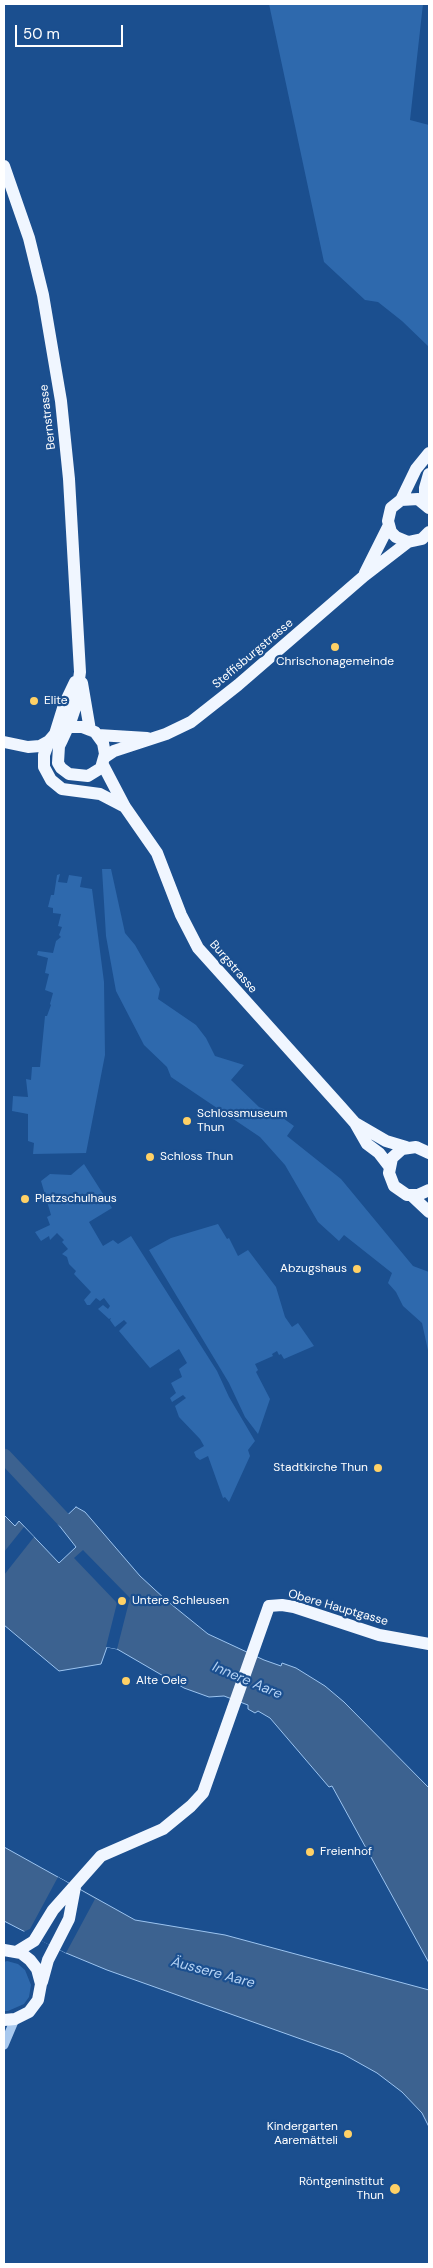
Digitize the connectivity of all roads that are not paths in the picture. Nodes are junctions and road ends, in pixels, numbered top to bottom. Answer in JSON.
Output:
{"nodes":[{"id":1,"x":4,"y":166,"type":"edge"},
{"id":2,"x":429,"y":453,"type":"edge"},
{"id":3,"x":429,"y":474,"type":"edge"},
{"id":4,"x":401,"y":500,"type":"junction"},
{"id":5,"x":425,"y":501,"type":"edge"},
{"id":6,"x":389,"y":525,"type":"junction"},
{"id":7,"x":429,"y":532,"type":"edge"},
{"id":8,"x":408,"y":542,"type":"junction"},
{"id":9,"x":364,"y":576,"type":"junction"},
{"id":10,"x":80,"y":672,"type":"junction"},
{"id":11,"x":68,"y":727,"type":"junction"},
{"id":12,"x":94,"y":732,"type":"junction"},
{"id":13,"x":52,"y":738,"type":"junction"},
{"id":14,"x":150,"y":738,"type":"junction"},
{"id":15,"x":4,"y":742,"type":"edge"},
{"id":16,"x":104,"y":761,"type":"junction"},
{"id":17,"x":74,"y":776,"type":"junction"},
{"id":18,"x":56,"y":784,"type":"junction"},
{"id":19,"x":124,"y":806,"type":"junction"},
{"id":20,"x":355,"y":1123,"type":"junction"},
{"id":21,"x":406,"y":1148,"type":"junction"},
{"id":22,"x":429,"y":1152,"type":"edge"},
{"id":23,"x":389,"y":1166,"type":"junction"},
{"id":24,"x":429,"y":1190,"type":"edge"},
{"id":25,"x":412,"y":1196,"type":"junction"},
{"id":26,"x":429,"y":1212,"type":"edge"},
{"id":27,"x":429,"y":1644,"type":"edge"},
{"id":28,"x":75,"y":1887,"type":"junction"},
{"id":29,"x":9,"y":1949,"type":"edge"},
{"id":30,"x":41,"y":1984,"type":"junction"},
{"id":31,"x":9,"y":2020,"type":"edge"},
{"id":32,"x":4,"y":2045,"type":"edge"}],
"edges":[{"from":1,"to":10,"type":"main road","name":"Bernstrasse"},
{"from":2,"to":4,"type":"main road","name":"Steffisburgstrasse"},
{"from":3,"to":5,"type":"main road"},
{"from":4,"to":5,"type":"main road"},
{"from":4,"to":6,"type":"main road","name":"Steffisburgstrasse"},
{"from":6,"to":8,"type":"main road"},
{"from":6,"to":9,"type":"main road","name":"Steffisburgstrasse"},
{"from":7,"to":8,"type":"main road","name":"Steffisburgstrasse"},
{"from":8,"to":9,"type":"main road","name":"Steffisburgstrasse"},
{"from":9,"to":14,"type":"main road","name":"Steffisburgstrasse"},
{"from":10,"to":11,"type":"main road","name":"Bernstrasse"},
{"from":10,"to":12,"type":"main road","name":"Bernstrasse"},
{"from":10,"to":13,"type":"main road","name":"Bernstrasse"},
{"from":11,"to":12,"type":"main road"},
{"from":11,"to":13,"type":"main road"},
{"from":11,"to":17,"type":"main road"},
{"from":12,"to":14,"type":"main road","name":"Steffisburgstrasse"},
{"from":12,"to":16,"type":"main road"},
{"from":13,"to":15,"type":"main road"},
{"from":13,"to":18,"type":"main road","name":"Bernstrasse"},
{"from":14,"to":16,"type":"main road","name":"Steffisburgstrasse"},
{"from":16,"to":17,"type":"main road"},
{"from":16,"to":19,"type":"main road","name":"Burgstrasse"},
{"from":17,"to":18,"type":"main road"},
{"from":18,"to":19,"type":"main road","name":"Burgstrasse"},
{"from":19,"to":20,"type":"main road","name":"Burgstrasse"},
{"from":20,"to":21,"type":"main road","name":"Burgstrasse"},
{"from":20,"to":23,"type":"main road","name":"Burgstrasse"},
{"from":21,"to":22,"type":"main road","name":"Burgstrasse"},
{"from":21,"to":23,"type":"main road"},
{"from":23,"to":25,"type":"main road"},
{"from":24,"to":25,"type":"main road"},
{"from":25,"to":26,"type":"main road"},
{"from":27,"to":28,"type":"main road","name":"Obere Hauptgasse"},
{"from":28,"to":29,"type":"main road"},
{"from":28,"to":30,"type":"main road"},
{"from":29,"to":30,"type":"main road"},
{"from":30,"to":31,"type":"main road"},
{"from":31,"to":32,"type":"street"}]}
